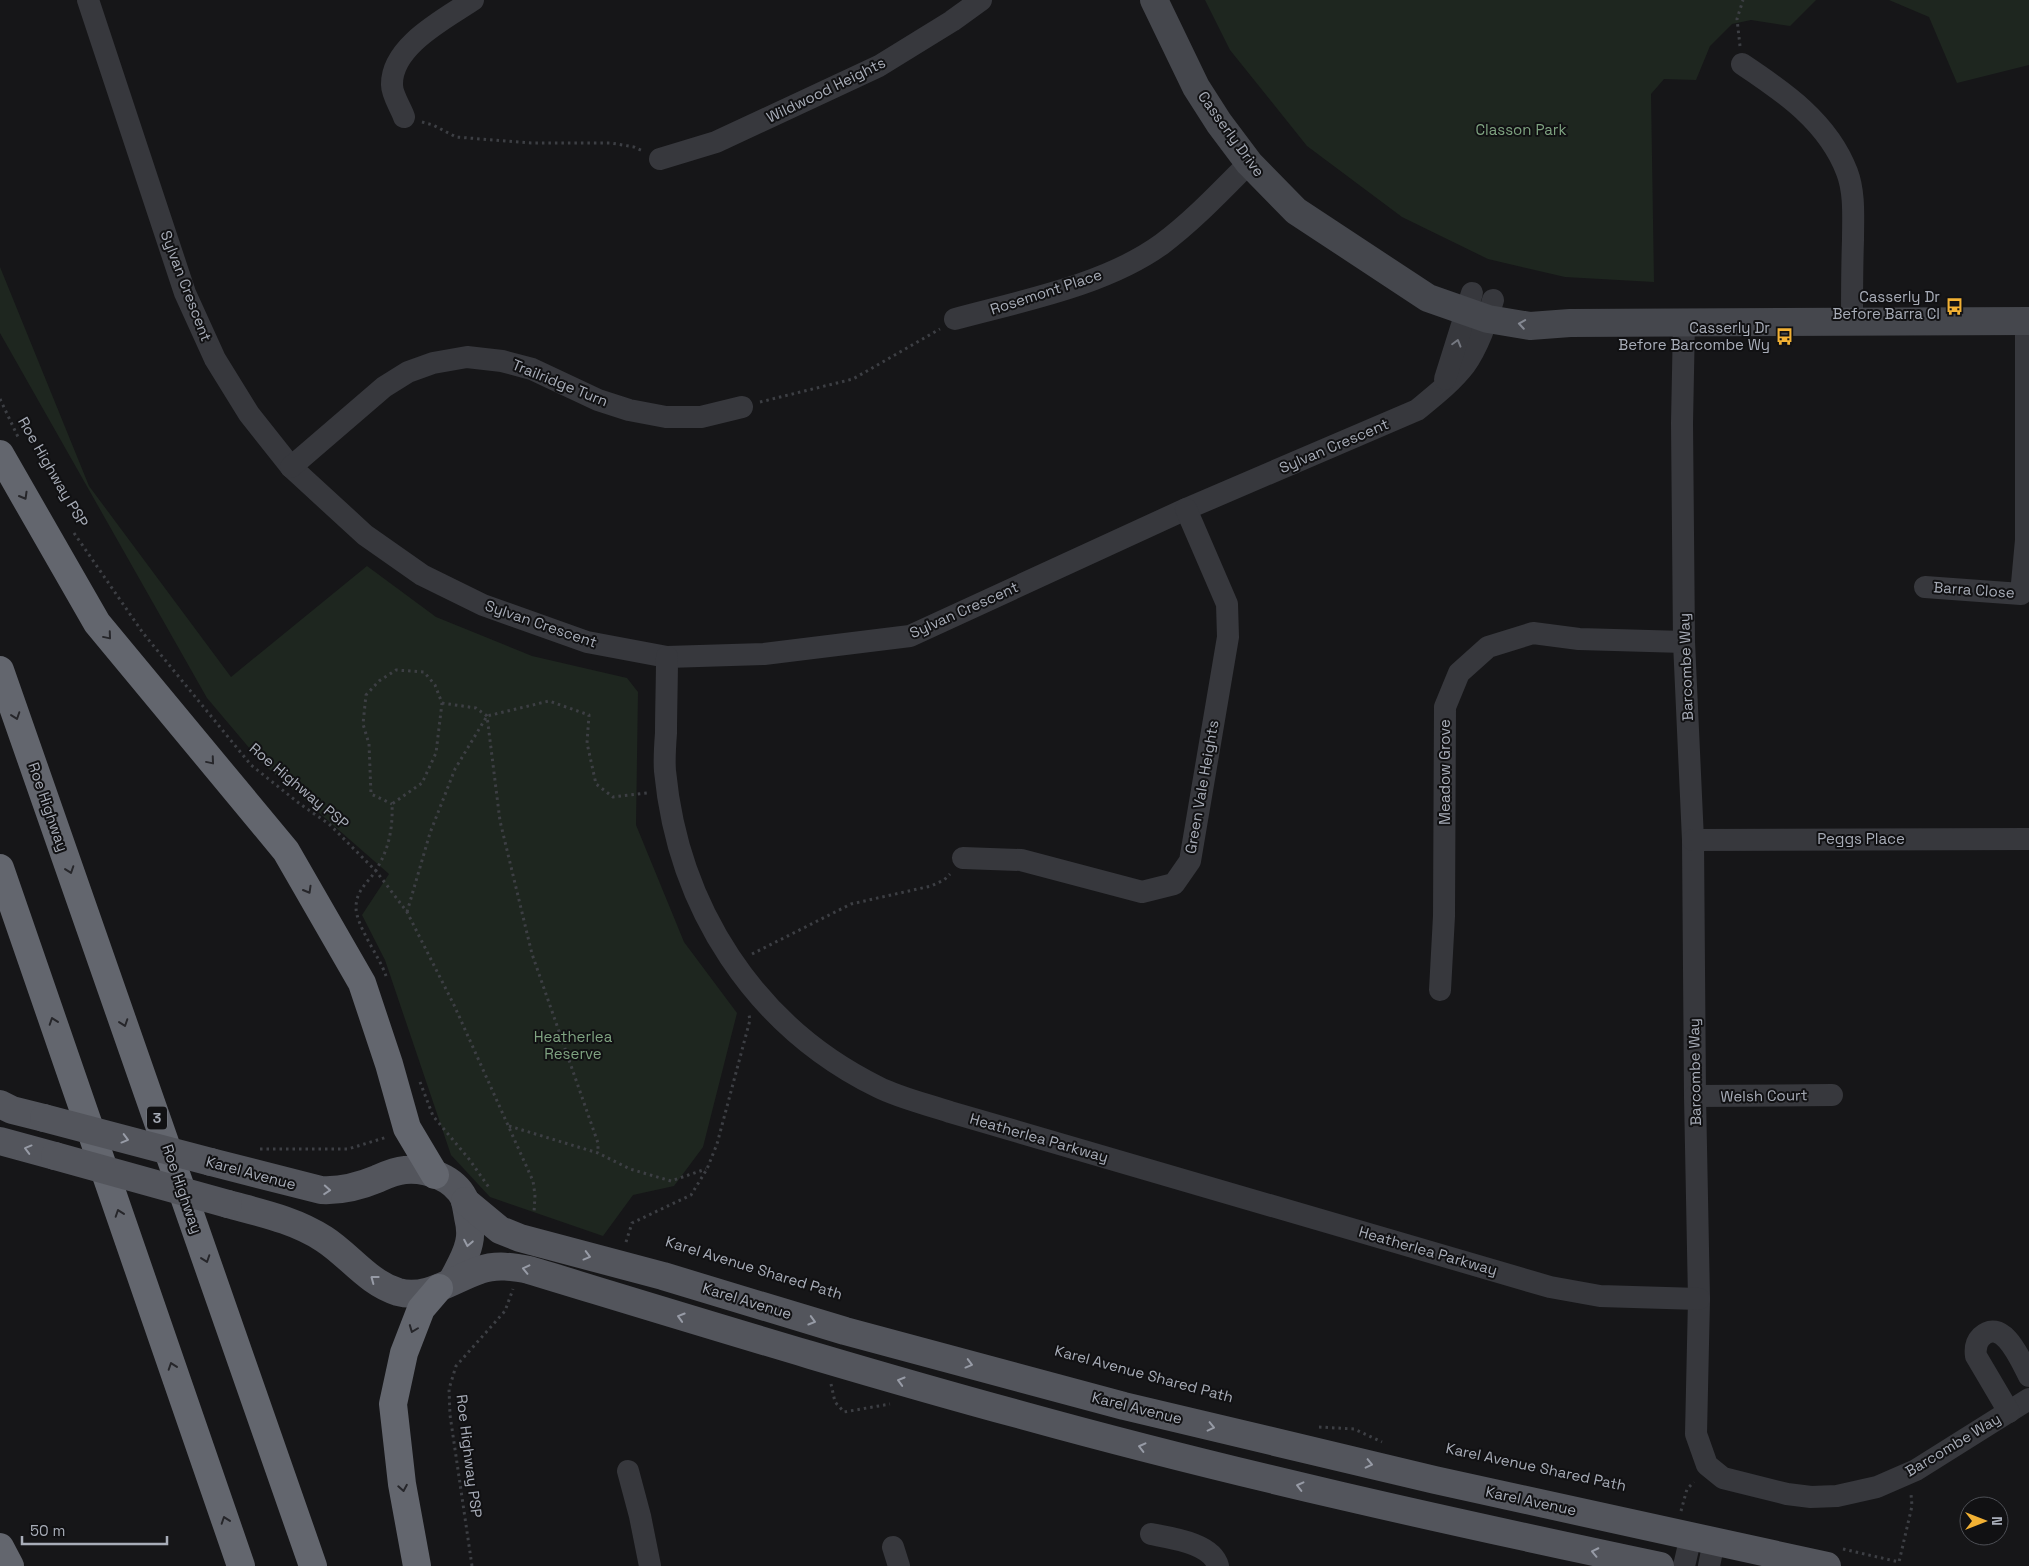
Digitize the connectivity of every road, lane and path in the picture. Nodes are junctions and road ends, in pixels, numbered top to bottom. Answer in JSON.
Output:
{"nodes":[{"id":1,"x":88,"y":0,"type":"edge"},
{"id":2,"x":473,"y":0,"type":"edge"},
{"id":3,"x":981,"y":0,"type":"edge"},
{"id":4,"x":1154,"y":0,"type":"edge"},
{"id":5,"x":1743,"y":0,"type":"edge"},
{"id":6,"x":1742,"y":64,"type":"joint"},
{"id":7,"x":404,"y":117,"type":"joint"},
{"id":8,"x":660,"y":158,"type":"joint"},
{"id":9,"x":1249,"y":163,"type":"junction"},
{"id":10,"x":1480,"y":306,"type":"junction"},
{"id":11,"x":955,"y":320,"type":"joint"},
{"id":12,"x":1852,"y":321,"type":"junction"},
{"id":13,"x":2027,"y":321,"type":"edge"},
{"id":14,"x":1684,"y":322,"type":"junction"},
{"id":15,"x":0,"y":399,"type":"edge"},
{"id":16,"x":742,"y":407,"type":"joint"},
{"id":17,"x":10,"y":448,"type":"edge"},
{"id":18,"x":292,"y":467,"type":"junction"},
{"id":19,"x":1186,"y":509,"type":"junction"},
{"id":20,"x":73,"y":532,"type":"dead end"},
{"id":21,"x":1925,"y":586,"type":"dead end"},
{"id":22,"x":1684,"y":642,"type":"junction"},
{"id":23,"x":667,"y":657,"type":"junction"},
{"id":24,"x":0,"y":670,"type":"edge"},
{"id":25,"x":442,"y":703,"type":"junction"},
{"id":26,"x":487,"y":716,"type":"junction"},
{"id":27,"x":668,"y":790,"type":"junction"},
{"id":28,"x":392,"y":804,"type":"junction"},
{"id":29,"x":2029,"y":839,"type":"edge"},
{"id":30,"x":1693,"y":840,"type":"junction"},
{"id":31,"x":963,"y":858,"type":"joint"},
{"id":32,"x":0,"y":868,"type":"edge"},
{"id":33,"x":376,"y":871,"type":"junction"},
{"id":34,"x":407,"y":912,"type":"junction"},
{"id":35,"x":733,"y":964,"type":"junction"},
{"id":36,"x":1440,"y":990,"type":"dead end"},
{"id":37,"x":748,"y":1012,"type":"dead end"},
{"id":38,"x":1832,"y":1095,"type":"dead end"},
{"id":39,"x":1695,"y":1096,"type":"junction"},
{"id":40,"x":0,"y":1104,"type":"edge"},
{"id":41,"x":508,"y":1126,"type":"junction"},
{"id":42,"x":407,"y":1128,"type":"junction"},
{"id":43,"x":0,"y":1141,"type":"edge"},
{"id":44,"x":253,"y":1149,"type":"dead end"},
{"id":45,"x":598,"y":1153,"type":"junction"},
{"id":46,"x":707,"y":1169,"type":"junction"},
{"id":47,"x":436,"y":1175,"type":"junction"},
{"id":48,"x":493,"y":1195,"type":"dead end"},
{"id":49,"x":465,"y":1201,"type":"junction"},
{"id":50,"x":534,"y":1213,"type":"dead end"},
{"id":51,"x":616,"y":1240,"type":"dead end"},
{"id":52,"x":626,"y":1243,"type":"junction"},
{"id":53,"x":635,"y":1245,"type":"dead end"},
{"id":54,"x":515,"y":1281,"type":"dead end"},
{"id":55,"x":445,"y":1285,"type":"junction"},
{"id":56,"x":1699,"y":1299,"type":"junction"},
{"id":57,"x":2029,"y":1376,"type":"edge"},
{"id":58,"x":2029,"y":1399,"type":"edge"},
{"id":59,"x":2009,"y":1412,"type":"junction"},
{"id":60,"x":1316,"y":1427,"type":"dead end"},
{"id":61,"x":1384,"y":1443,"type":"dead end"},
{"id":62,"x":1329,"y":1455,"type":"junction"},
{"id":63,"x":1707,"y":1465,"type":"junction"},
{"id":64,"x":628,"y":1471,"type":"dead end"},
{"id":65,"x":1904,"y":1476,"type":"junction"},
{"id":66,"x":1672,"y":1510,"type":"dead end"},
{"id":67,"x":1449,"y":1520,"type":"junction"},
{"id":68,"x":1151,"y":1534,"type":"dead end"},
{"id":69,"x":1697,"y":1534,"type":"edge"},
{"id":70,"x":0,"y":1547,"type":"edge"},
{"id":71,"x":1831,"y":1557,"type":"edge"},
{"id":72,"x":10,"y":1566,"type":"edge"},
{"id":73,"x":241,"y":1566,"type":"edge"},
{"id":74,"x":313,"y":1566,"type":"edge"},
{"id":75,"x":418,"y":1566,"type":"edge"},
{"id":76,"x":472,"y":1566,"type":"edge"},
{"id":77,"x":650,"y":1566,"type":"edge"},
{"id":78,"x":1218,"y":1566,"type":"edge"},
{"id":79,"x":1660,"y":1566,"type":"edge"},
{"id":80,"x":1684,"y":1566,"type":"edge"}],
"edges":[{"from":1,"to":18,"type":"street","name":"Sylvan Crescent"},
{"from":2,"to":7,"type":"street"},
{"from":3,"to":8,"type":"street","name":"Wildwood Heights"},
{"from":4,"to":9,"type":"street","name":"Casserly Drive"},
{"from":5,"to":6,"type":"path"},
{"from":6,"to":12,"type":"street"},
{"from":7,"to":8,"type":"path"},
{"from":9,"to":10,"type":"street","name":"Casserly Drive"},
{"from":9,"to":11,"type":"street","name":"Rosemont Place"},
{"from":10,"to":14,"type":"street","name":"Casserly Drive"},
{"from":10,"to":19,"type":"street","name":"Sylvan Crescent"},
{"from":11,"to":16,"type":"path"},
{"from":12,"to":13,"type":"street","name":"Casserly Drive"},
{"from":12,"to":14,"type":"street","name":"Casserly Drive"},
{"from":13,"to":21,"type":"street","name":"Barra Close"},
{"from":14,"to":22,"type":"street","name":"Barcombe Way"},
{"from":15,"to":17,"type":"path","name":"Roe Highway PSP"},
{"from":16,"to":18,"type":"street","name":"Trailridge Turn"},
{"from":17,"to":42,"type":"highway","one_way":true},
{"from":18,"to":23,"type":"street","name":"Sylvan Crescent"},
{"from":19,"to":23,"type":"street","name":"Sylvan Crescent"},
{"from":19,"to":31,"type":"street","name":"Green Vale Heights"},
{"from":20,"to":33,"type":"path","name":"Roe Highway PSP"},
{"from":22,"to":30,"type":"street","name":"Barcombe Way"},
{"from":22,"to":36,"type":"street","name":"Meadow Grove"},
{"from":23,"to":27,"type":"street","name":"Heatherlea Parkway"},
{"from":24,"to":74,"type":"highway","name":"Roe Highway","number":"3","one_way":true},
{"from":25,"to":26,"type":"path"},
{"from":25,"to":28,"type":"path"},
{"from":25,"to":28,"type":"path"},
{"from":26,"to":27,"type":"path"},
{"from":26,"to":34,"type":"path"},
{"from":26,"to":45,"type":"path"},
{"from":27,"to":35,"type":"street","name":"Heatherlea Parkway"},
{"from":28,"to":33,"type":"path"},
{"from":29,"to":30,"type":"street","name":"Peggs Place"},
{"from":30,"to":39,"type":"street","name":"Barcombe Way"},
{"from":31,"to":35,"type":"path"},
{"from":73,"to":32,"type":"highway","one_way":true},
{"from":33,"to":34,"type":"path","name":"Roe Highway PSP"},
{"from":34,"to":41,"type":"path","name":"Roe Highway PSP"},
{"from":35,"to":56,"type":"street","name":"Heatherlea Parkway"},
{"from":37,"to":46,"type":"path"},
{"from":38,"to":39,"type":"street","name":"Welsh Court"},
{"from":39,"to":56,"type":"street","name":"Barcombe Way"},
{"from":40,"to":47,"type":"main road","name":"Karel Avenue","one_way":true,"bridge":true},
{"from":41,"to":45,"type":"path"},
{"from":41,"to":50,"type":"path","name":"Roe Highway PSP"},
{"from":42,"to":44,"type":"path"},
{"from":42,"to":47,"type":"highway"},
{"from":42,"to":48,"type":"path"},
{"from":55,"to":43,"type":"main road","one_way":true,"bridge":true},
{"from":45,"to":46,"type":"path"},
{"from":46,"to":52,"type":"path"},
{"from":47,"to":49,"type":"main road","name":"Karel Avenue"},
{"from":49,"to":55,"type":"main road","name":"Karel Avenue","one_way":true},
{"from":49,"to":62,"type":"main road","name":"Karel Avenue","one_way":true},
{"from":51,"to":52,"type":"path"},
{"from":52,"to":53,"type":"path"},
{"from":54,"to":76,"type":"path","name":"Roe Highway PSP"},
{"from":67,"to":55,"type":"main road","one_way":true},
{"from":55,"to":75,"type":"highway","one_way":true},
{"from":56,"to":63,"type":"street","name":"Barcombe Way"},
{"from":57,"to":59,"type":"street"},
{"from":58,"to":59,"type":"street","name":"Barcombe Way"},
{"from":59,"to":65,"type":"street","name":"Barcombe Way"},
{"from":60,"to":61,"type":"path"},
{"from":62,"to":67,"type":"main road"},
{"from":62,"to":69,"type":"main road","name":"Karel Avenue","one_way":true},
{"from":63,"to":65,"type":"street","name":"Barcombe Way"},
{"from":63,"to":69,"type":"path"},
{"from":64,"to":77,"type":"street"},
{"from":65,"to":71,"type":"path"},
{"from":66,"to":69,"type":"path"},
{"from":79,"to":67,"type":"main road","one_way":true},
{"from":68,"to":78,"type":"street"},
{"from":69,"to":71,"type":"main road","name":"Karel Avenue"},
{"from":69,"to":80,"type":"street"},
{"from":70,"to":72,"type":"highway"}]}
